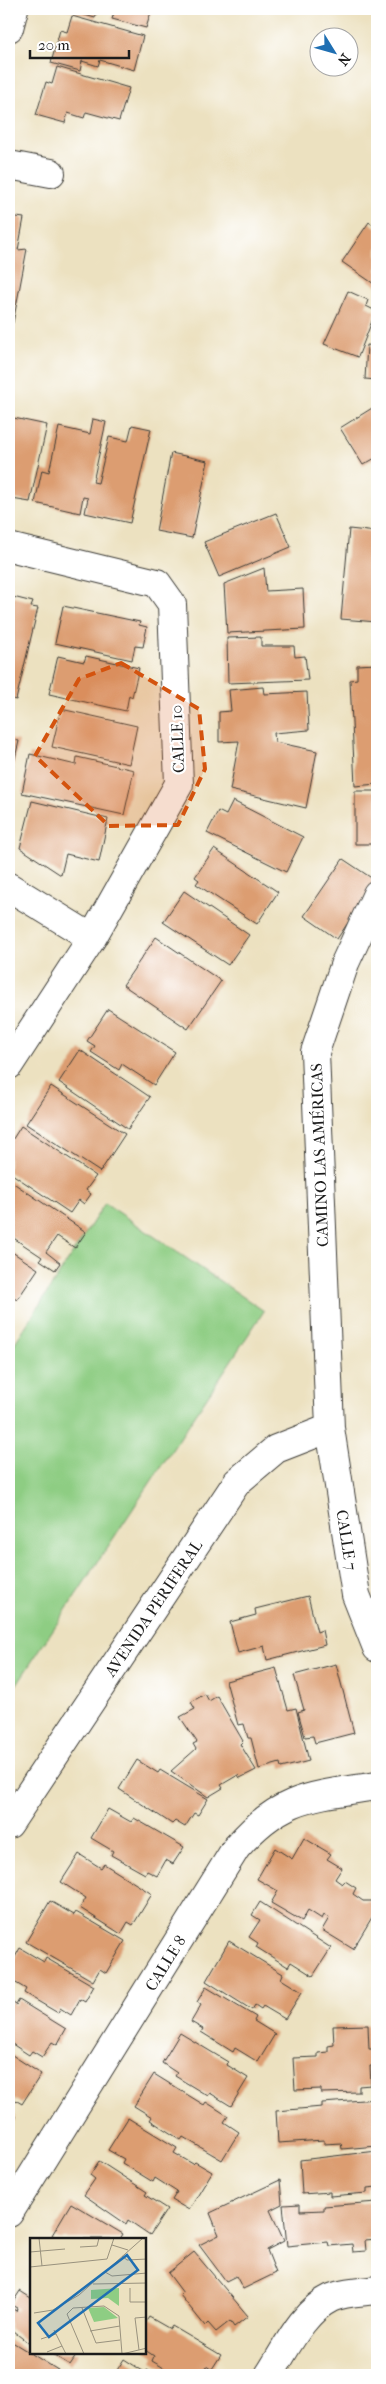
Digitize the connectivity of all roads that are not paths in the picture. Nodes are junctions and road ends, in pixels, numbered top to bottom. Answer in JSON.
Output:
{"nodes":[{"id":1,"x":14,"y":9,"type":"edge"},
{"id":2,"x":9,"y":28,"type":"edge"},
{"id":3,"x":9,"y":165,"type":"edge"},
{"id":4,"x":51,"y":173,"type":"dead end"},
{"id":5,"x":9,"y":547,"type":"edge"},
{"id":6,"x":9,"y":887,"type":"edge"},
{"id":7,"x":377,"y":894,"type":"edge"},
{"id":8,"x":92,"y":938,"type":"junction"},
{"id":9,"x":9,"y":1064,"type":"edge"},
{"id":10,"x":330,"y":1428,"type":"junction"},
{"id":11,"x":377,"y":1648,"type":"edge"},
{"id":12,"x":377,"y":1786,"type":"edge"},
{"id":13,"x":9,"y":1824,"type":"edge"},
{"id":14,"x":9,"y":2213,"type":"edge"},
{"id":15,"x":377,"y":2290,"type":"edge"},
{"id":16,"x":269,"y":2375,"type":"edge"}],
"edges":[{"from":1,"to":2,"type":"street"},
{"from":3,"to":4,"type":"street"},
{"from":5,"to":8,"type":"street","name":"CALLE 10"},
{"from":6,"to":8,"type":"street"},
{"from":7,"to":10,"type":"street","name":"CAMINO LAS AMÉRICAS"},
{"from":8,"to":9,"type":"street","name":"CALLE 10"},
{"from":10,"to":11,"type":"street","name":"CALLE 7"},
{"from":10,"to":13,"type":"street","name":"AVENIDA PERIFERAL"},
{"from":12,"to":14,"type":"street","name":"CALLE 8"},
{"from":15,"to":16,"type":"street"}]}
